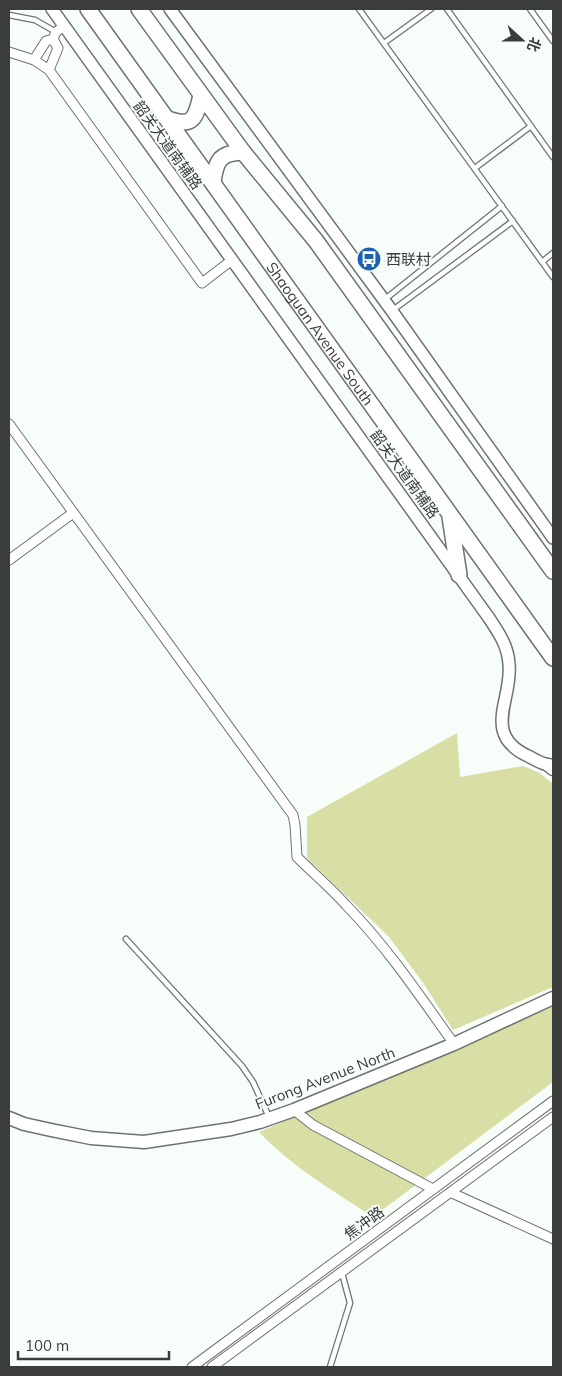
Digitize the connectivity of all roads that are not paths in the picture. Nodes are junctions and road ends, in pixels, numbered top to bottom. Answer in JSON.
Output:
{"nodes":[{"id":1,"x":52,"y":9,"type":"edge"},
{"id":2,"x":88,"y":9,"type":"edge"},
{"id":3,"x":139,"y":9,"type":"edge"},
{"id":4,"x":170,"y":9,"type":"edge"},
{"id":5,"x":360,"y":9,"type":"edge"},
{"id":6,"x":431,"y":9,"type":"edge"},
{"id":7,"x":447,"y":9,"type":"edge"},
{"id":8,"x":530,"y":9,"type":"edge"},
{"id":9,"x":9,"y":15,"type":"edge"},
{"id":10,"x":58,"y":32,"type":"junction"},
{"id":11,"x":553,"y":41,"type":"edge"},
{"id":12,"x":384,"y":43,"type":"junction"},
{"id":13,"x":9,"y":52,"type":"edge"},
{"id":14,"x":34,"y":60,"type":"junction"},
{"id":15,"x":49,"y":70,"type":"junction"},
{"id":16,"x":201,"y":95,"type":"junction"},
{"id":17,"x":168,"y":119,"type":"junction"},
{"id":18,"x":531,"y":126,"type":"junction"},
{"id":19,"x":243,"y":152,"type":"junction"},
{"id":20,"x":553,"y":157,"type":"edge"},
{"id":21,"x":475,"y":168,"type":"junction"},
{"id":22,"x":213,"y":182,"type":"junction"},
{"id":23,"x":502,"y":206,"type":"junction"},
{"id":24,"x":513,"y":221,"type":"junction"},
{"id":25,"x":553,"y":253,"type":"edge"},
{"id":26,"x":232,"y":260,"type":"junction"},
{"id":27,"x":542,"y":262,"type":"junction"},
{"id":28,"x":553,"y":277,"type":"edge"},
{"id":29,"x":383,"y":300,"type":"junction"},
{"id":30,"x":392,"y":311,"type":"junction"},
{"id":31,"x":9,"y":424,"type":"edge"},
{"id":32,"x":72,"y":513,"type":"junction"},
{"id":33,"x":450,"y":513,"type":"junction"},
{"id":34,"x":553,"y":538,"type":"edge"},
{"id":35,"x":9,"y":560,"type":"edge"},
{"id":36,"x":553,"y":571,"type":"edge"},
{"id":37,"x":459,"y":575,"type":"junction"},
{"id":38,"x":553,"y":658,"type":"edge"},
{"id":39,"x":552,"y":766,"type":"edge"},
{"id":40,"x":126,"y":939,"type":"dead end"},
{"id":41,"x":553,"y":998,"type":"edge"},
{"id":42,"x":454,"y":1044,"type":"junction"},
{"id":43,"x":553,"y":1101,"type":"edge"},
{"id":44,"x":294,"y":1110,"type":"junction"},
{"id":45,"x":9,"y":1118,"type":"edge"},
{"id":46,"x":553,"y":1118,"type":"edge"},
{"id":47,"x":270,"y":1119,"type":"junction"},
{"id":48,"x":433,"y":1189,"type":"junction"},
{"id":49,"x":452,"y":1193,"type":"junction"},
{"id":50,"x":553,"y":1239,"type":"edge"},
{"id":51,"x":342,"y":1273,"type":"junction"},
{"id":52,"x":192,"y":1367,"type":"edge"},
{"id":53,"x":212,"y":1367,"type":"edge"},
{"id":54,"x":330,"y":1367,"type":"edge"}],
"edges":[{"from":1,"to":10,"type":"street","name":"韶关大道南辅路"},
{"from":2,"to":17,"type":"highway","name":"Shaoguan Avenue South"},
{"from":3,"to":16,"type":"highway"},
{"from":4,"to":29,"type":"street"},
{"from":5,"to":12,"type":"lane"},
{"from":6,"to":12,"type":"lane"},
{"from":7,"to":18,"type":"lane"},
{"from":8,"to":11,"type":"lane"},
{"from":9,"to":10,"type":"lane"},
{"from":10,"to":14,"type":"street"},
{"from":10,"to":15,"type":"street"},
{"from":10,"to":26,"type":"street","name":"韶关大道南辅路"},
{"from":12,"to":21,"type":"lane"},
{"from":13,"to":14,"type":"street"},
{"from":14,"to":15,"type":"street"},
{"from":15,"to":26,"type":"street"},
{"from":16,"to":17,"type":"highway"},
{"from":16,"to":19,"type":"highway"},
{"from":17,"to":22,"type":"highway","name":"Shaoguan Avenue South"},
{"from":18,"to":20,"type":"lane"},
{"from":18,"to":21,"type":"lane"},
{"from":19,"to":22,"type":"highway"},
{"from":19,"to":36,"type":"highway"},
{"from":21,"to":23,"type":"lane"},
{"from":22,"to":33,"type":"highway","name":"Shaoguan Avenue South"},
{"from":23,"to":24,"type":"lane"},
{"from":23,"to":29,"type":"lane"},
{"from":24,"to":27,"type":"lane"},
{"from":24,"to":30,"type":"lane"},
{"from":25,"to":27,"type":"lane"},
{"from":26,"to":37,"type":"street","name":"韶关大道南辅路"},
{"from":27,"to":28,"type":"lane"},
{"from":29,"to":30,"type":"street"},
{"from":30,"to":34,"type":"street"},
{"from":31,"to":32,"type":"street"},
{"from":32,"to":35,"type":"street"},
{"from":32,"to":42,"type":"street"},
{"from":33,"to":37,"type":"highway"},
{"from":33,"to":38,"type":"highway","name":"Shaoguan Avenue South"},
{"from":37,"to":39,"type":"street","name":"韶关大道南辅路"},
{"from":40,"to":47,"type":"lane"},
{"from":41,"to":42,"type":"main road","name":"Furong Avenue North"},
{"from":42,"to":44,"type":"main road","name":"Furong Avenue North"},
{"from":43,"to":48,"type":"street","name":"焦冲路"},
{"from":44,"to":47,"type":"main road","name":"Furong Avenue North"},
{"from":44,"to":48,"type":"street"},
{"from":45,"to":47,"type":"main road","name":"Furong Avenue North"},
{"from":46,"to":49,"type":"street","name":"焦冲路"},
{"from":48,"to":52,"type":"street","name":"焦冲路"},
{"from":49,"to":50,"type":"street"},
{"from":49,"to":51,"type":"street","name":"焦冲路"},
{"from":51,"to":53,"type":"street","name":"焦冲路"},
{"from":51,"to":54,"type":"lane"}]}
